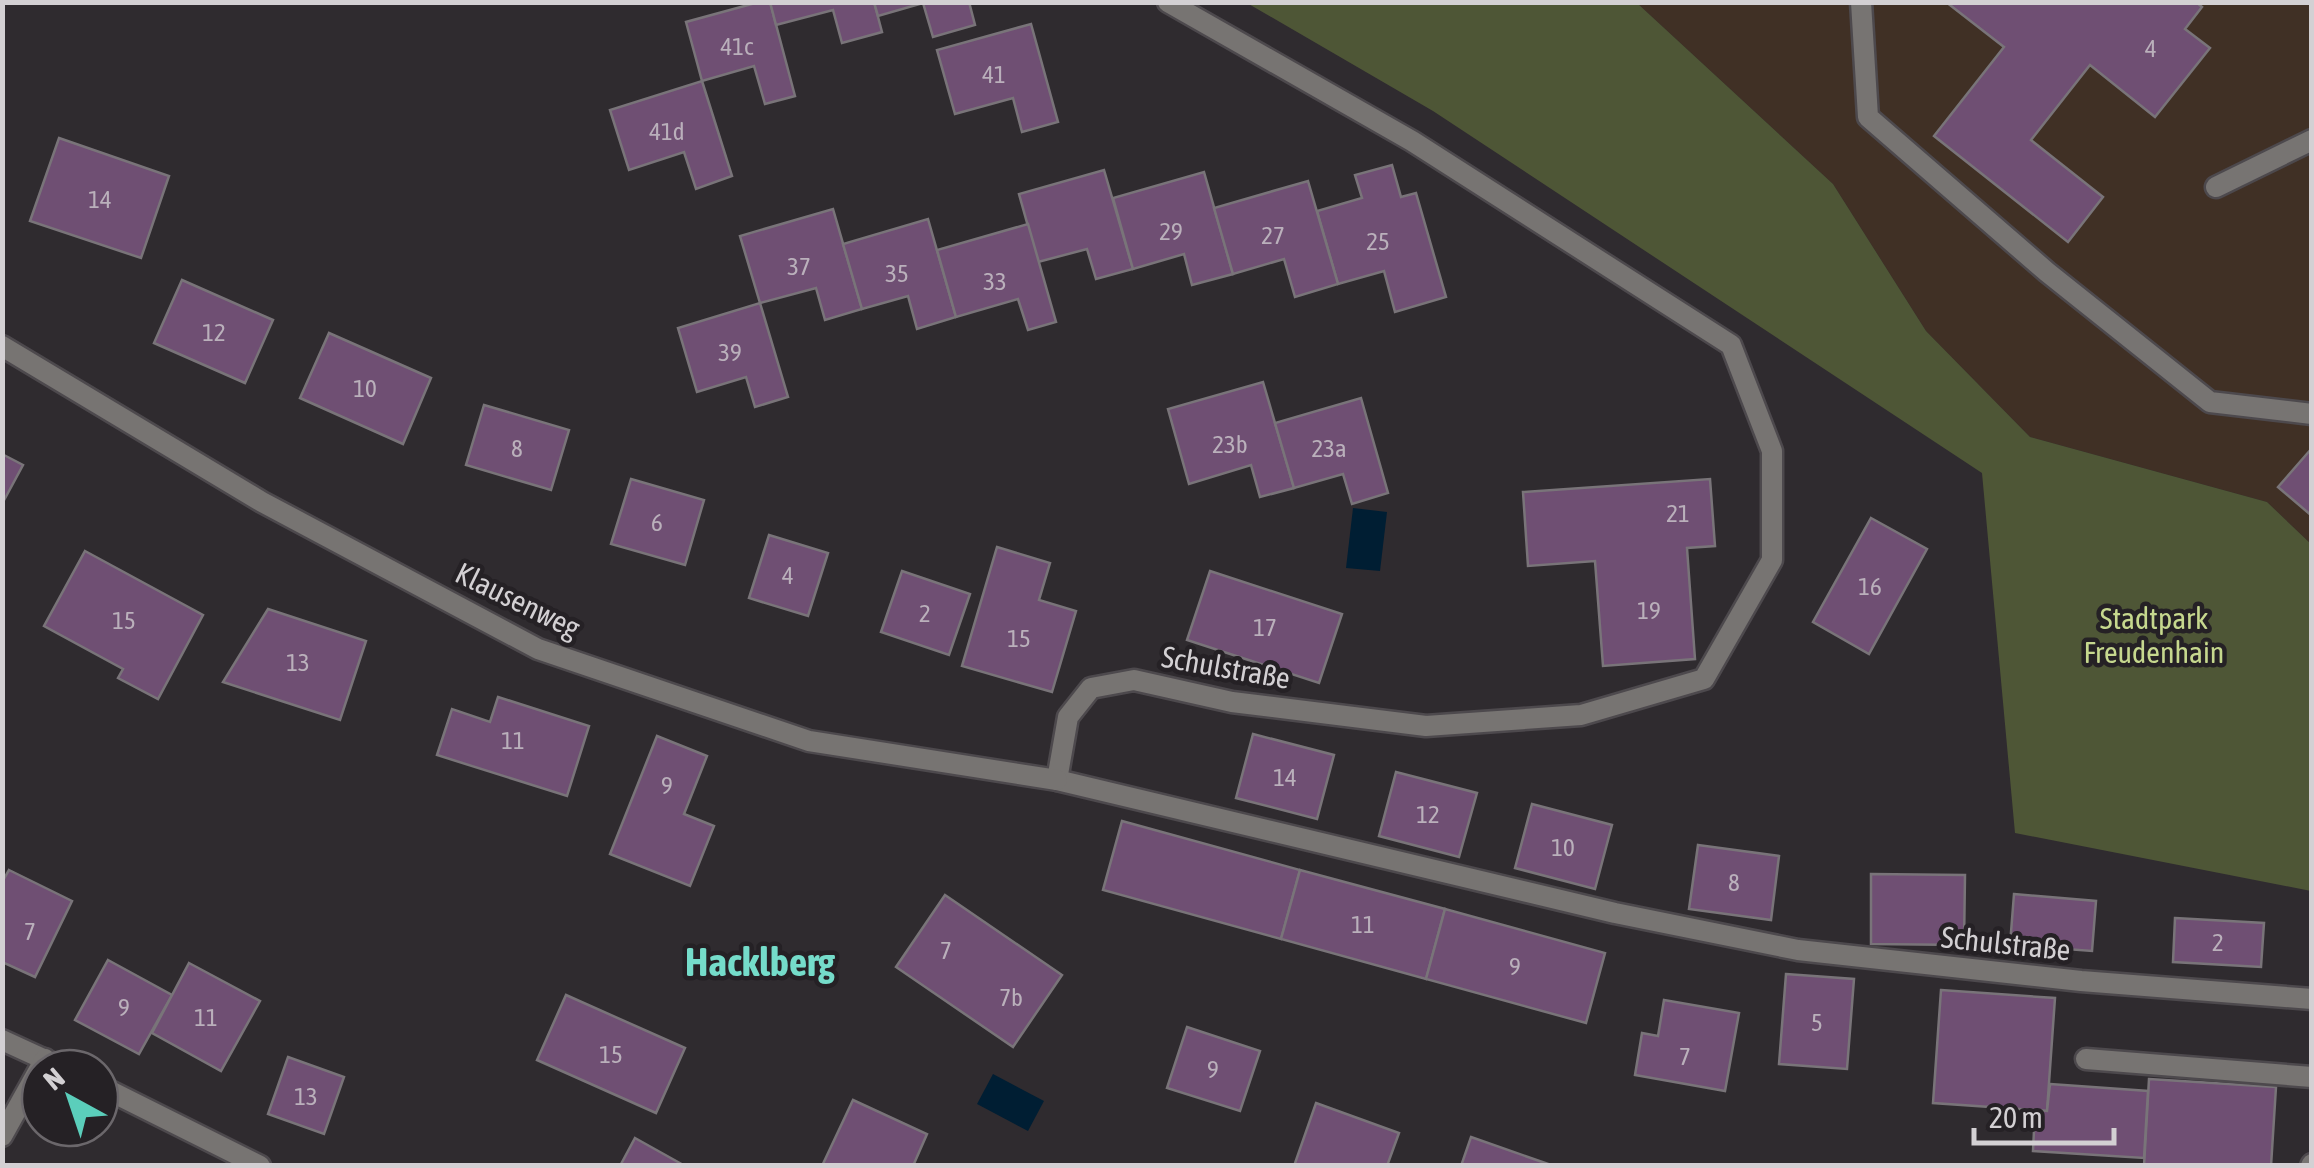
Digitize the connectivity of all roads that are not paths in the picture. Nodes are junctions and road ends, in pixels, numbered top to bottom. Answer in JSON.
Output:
{"nodes":[{"id":1,"x":1168,"y":2,"type":"edge"},
{"id":2,"x":1861,"y":2,"type":"edge"},
{"id":3,"x":2312,"y":140,"type":"edge"},
{"id":4,"x":2216,"y":186,"type":"dead end"},
{"id":5,"x":2,"y":346,"type":"edge"},
{"id":6,"x":2312,"y":414,"type":"edge"},
{"id":7,"x":1057,"y":780,"type":"junction"},
{"id":8,"x":2312,"y":999,"type":"edge"},
{"id":9,"x":2086,"y":1059,"type":"dead end"},
{"id":10,"x":2312,"y":1077,"type":"edge"},
{"id":11,"x":120,"y":1096,"type":"edge"},
{"id":12,"x":20,"y":1111,"type":"edge"},
{"id":13,"x":2,"y":1136,"type":"edge"},
{"id":14,"x":260,"y":1166,"type":"edge"}],
"edges":[{"from":1,"to":7,"type":"street","name":"Schulstraße"},
{"from":2,"to":6,"type":"street"},
{"from":3,"to":4,"type":"street"},
{"from":5,"to":7,"type":"street","name":"Klausenweg"},
{"from":7,"to":8,"type":"street","name":"Schulstraße"},
{"from":9,"to":10,"type":"street"},
{"from":11,"to":14,"type":"street"},
{"from":12,"to":13,"type":"street"}]}
